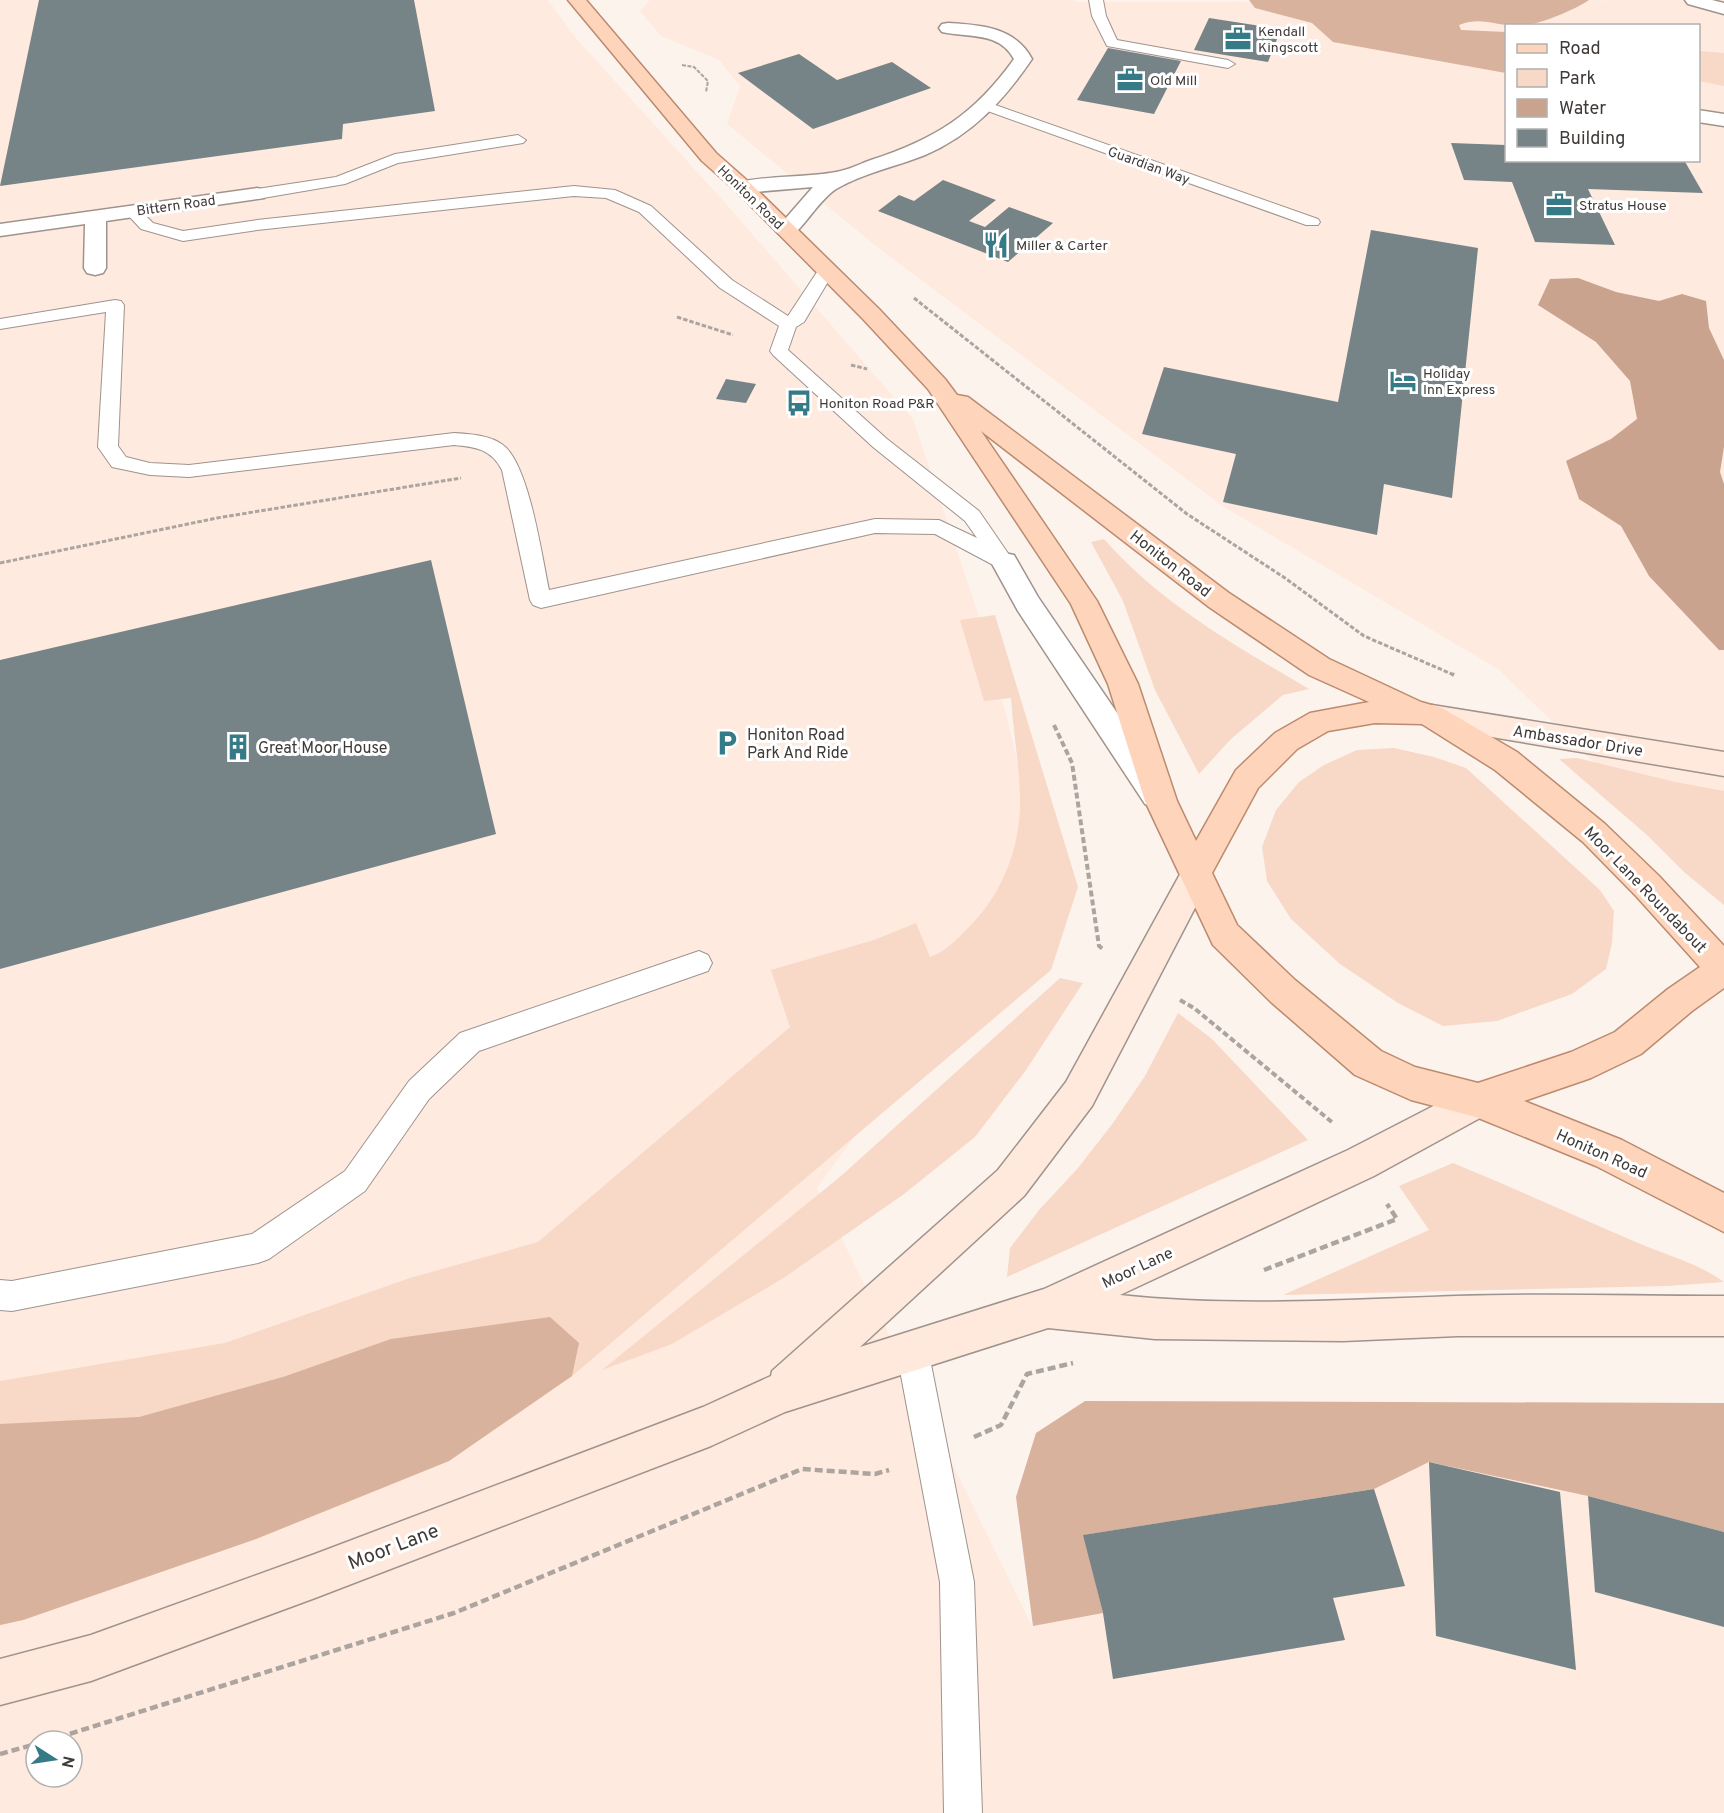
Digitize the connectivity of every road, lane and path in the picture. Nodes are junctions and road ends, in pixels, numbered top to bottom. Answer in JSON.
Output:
{"nodes":[{"id":1,"x":577,"y":0,"type":"edge"},
{"id":2,"x":1096,"y":0,"type":"edge"},
{"id":3,"x":1694,"y":0,"type":"edge"},
{"id":4,"x":1724,"y":9,"type":"edge"},
{"id":5,"x":948,"y":28,"type":"dead end"},
{"id":6,"x":1228,"y":64,"type":"dead end"},
{"id":7,"x":987,"y":106,"type":"junction"},
{"id":8,"x":1700,"y":116,"type":"edge"},
{"id":9,"x":1724,"y":120,"type":"edge"},
{"id":10,"x":518,"y":141,"type":"dead end"},
{"id":11,"x":843,"y":178,"type":"junction"},
{"id":12,"x":743,"y":187,"type":"junction"},
{"id":13,"x":257,"y":194,"type":"joint"},
{"id":14,"x":133,"y":212,"type":"junction"},
{"id":15,"x":96,"y":217,"type":"junction"},
{"id":16,"x":1312,"y":222,"type":"dead end"},
{"id":17,"x":0,"y":230,"type":"edge"},
{"id":18,"x":786,"y":230,"type":"junction"},
{"id":19,"x":95,"y":268,"type":"dead end"},
{"id":20,"x":826,"y":270,"type":"junction"},
{"id":21,"x":914,"y":298,"type":"dead end"},
{"id":22,"x":0,"y":324,"type":"edge"},
{"id":23,"x":788,"y":324,"type":"junction"},
{"id":24,"x":937,"y":384,"type":"junction"},
{"id":25,"x":512,"y":470,"type":"junction"},
{"id":26,"x":1004,"y":562,"type":"junction"},
{"id":27,"x":0,"y":563,"type":"edge"},
{"id":28,"x":1456,"y":676,"type":"dead end"},
{"id":29,"x":1427,"y":714,"type":"junction"},
{"id":30,"x":1052,"y":720,"type":"dead end"},
{"id":31,"x":1724,"y":764,"type":"edge"},
{"id":32,"x":1161,"y":801,"type":"junction"},
{"id":33,"x":1195,"y":875,"type":"junction"},
{"id":34,"x":699,"y":963,"type":"dead end"},
{"id":35,"x":1724,"y":969,"type":"edge"},
{"id":36,"x":1142,"y":978,"type":"junction"},
{"id":37,"x":1478,"y":1100,"type":"junction"},
{"id":38,"x":1724,"y":1213,"type":"edge"},
{"id":39,"x":0,"y":1295,"type":"edge"},
{"id":40,"x":1048,"y":1308,"type":"junction"},
{"id":41,"x":1724,"y":1316,"type":"edge"},
{"id":42,"x":912,"y":1349,"type":"junction"},
{"id":43,"x":1080,"y":1361,"type":"dead end"},
{"id":44,"x":779,"y":1394,"type":"junction"},
{"id":45,"x":932,"y":1456,"type":"junction"},
{"id":46,"x":0,"y":1682,"type":"edge"},
{"id":47,"x":84,"y":1729,"type":"edge"},
{"id":48,"x":24,"y":1747,"type":"edge"},
{"id":49,"x":0,"y":1754,"type":"edge"},
{"id":50,"x":963,"y":1813,"type":"edge"}],
"edges":[{"from":1,"to":12,"type":"main road","name":"Honiton Road"},
{"from":2,"to":6,"type":"lane"},
{"from":3,"to":4,"type":"street"},
{"from":5,"to":7,"type":"street"},
{"from":7,"to":11,"type":"street"},
{"from":7,"to":16,"type":"lane","name":"Guardian Way"},
{"from":8,"to":9,"type":"street"},
{"from":10,"to":13,"type":"lane"},
{"from":11,"to":12,"type":"street"},
{"from":11,"to":18,"type":"street"},
{"from":12,"to":18,"type":"main road","name":"Honiton Road"},
{"from":13,"to":14,"type":"street","name":"Bittern Road"},
{"from":14,"to":15,"type":"street","name":"Bittern Road"},
{"from":14,"to":23,"type":"lane"},
{"from":15,"to":17,"type":"street","name":"Bittern Road"},
{"from":15,"to":19,"type":"street"},
{"from":18,"to":20,"type":"main road","name":"Honiton Road"},
{"from":20,"to":23,"type":"lane"},
{"from":20,"to":24,"type":"main road","name":"Honiton Road"},
{"from":21,"to":28,"type":"path"},
{"from":22,"to":25,"type":"lane"},
{"from":23,"to":26,"type":"lane"},
{"from":24,"to":29,"type":"main road","name":"Honiton Road"},
{"from":24,"to":32,"type":"main road","name":"Honiton Road"},
{"from":25,"to":26,"type":"lane"},
{"from":25,"to":27,"type":"path"},
{"from":26,"to":32,"type":"street","name":"Honiton Road"},
{"from":29,"to":31,"type":"main road","name":"Ambassador Drive"},
{"from":29,"to":33,"type":"main road","name":"Moor Lane Roundabout"},
{"from":29,"to":35,"type":"main road","name":"Moor Lane Roundabout"},
{"from":30,"to":36,"type":"path"},
{"from":32,"to":33,"type":"main road","name":"Honiton Road"},
{"from":33,"to":36,"type":"main road","name":"Moor Lane"},
{"from":33,"to":37,"type":"main road"},
{"from":34,"to":39,"type":"lane"},
{"from":35,"to":37,"type":"main road","name":"Moor Lane Roundabout"},
{"from":36,"to":44,"type":"main road","name":"Moor Lane"},
{"from":37,"to":38,"type":"main road","name":"Honiton Road"},
{"from":37,"to":40,"type":"main road","name":"Moor Lane"},
{"from":40,"to":41,"type":"main road"},
{"from":40,"to":42,"type":"main road","name":"Moor Lane"},
{"from":42,"to":44,"type":"main road","name":"Moor Lane"},
{"from":42,"to":45,"type":"lane"},
{"from":43,"to":45,"type":"path"},
{"from":44,"to":46,"type":"main road","name":"Moor Lane"},
{"from":45,"to":47,"type":"path"},
{"from":45,"to":50,"type":"lane"},
{"from":48,"to":49,"type":"path"}]}
